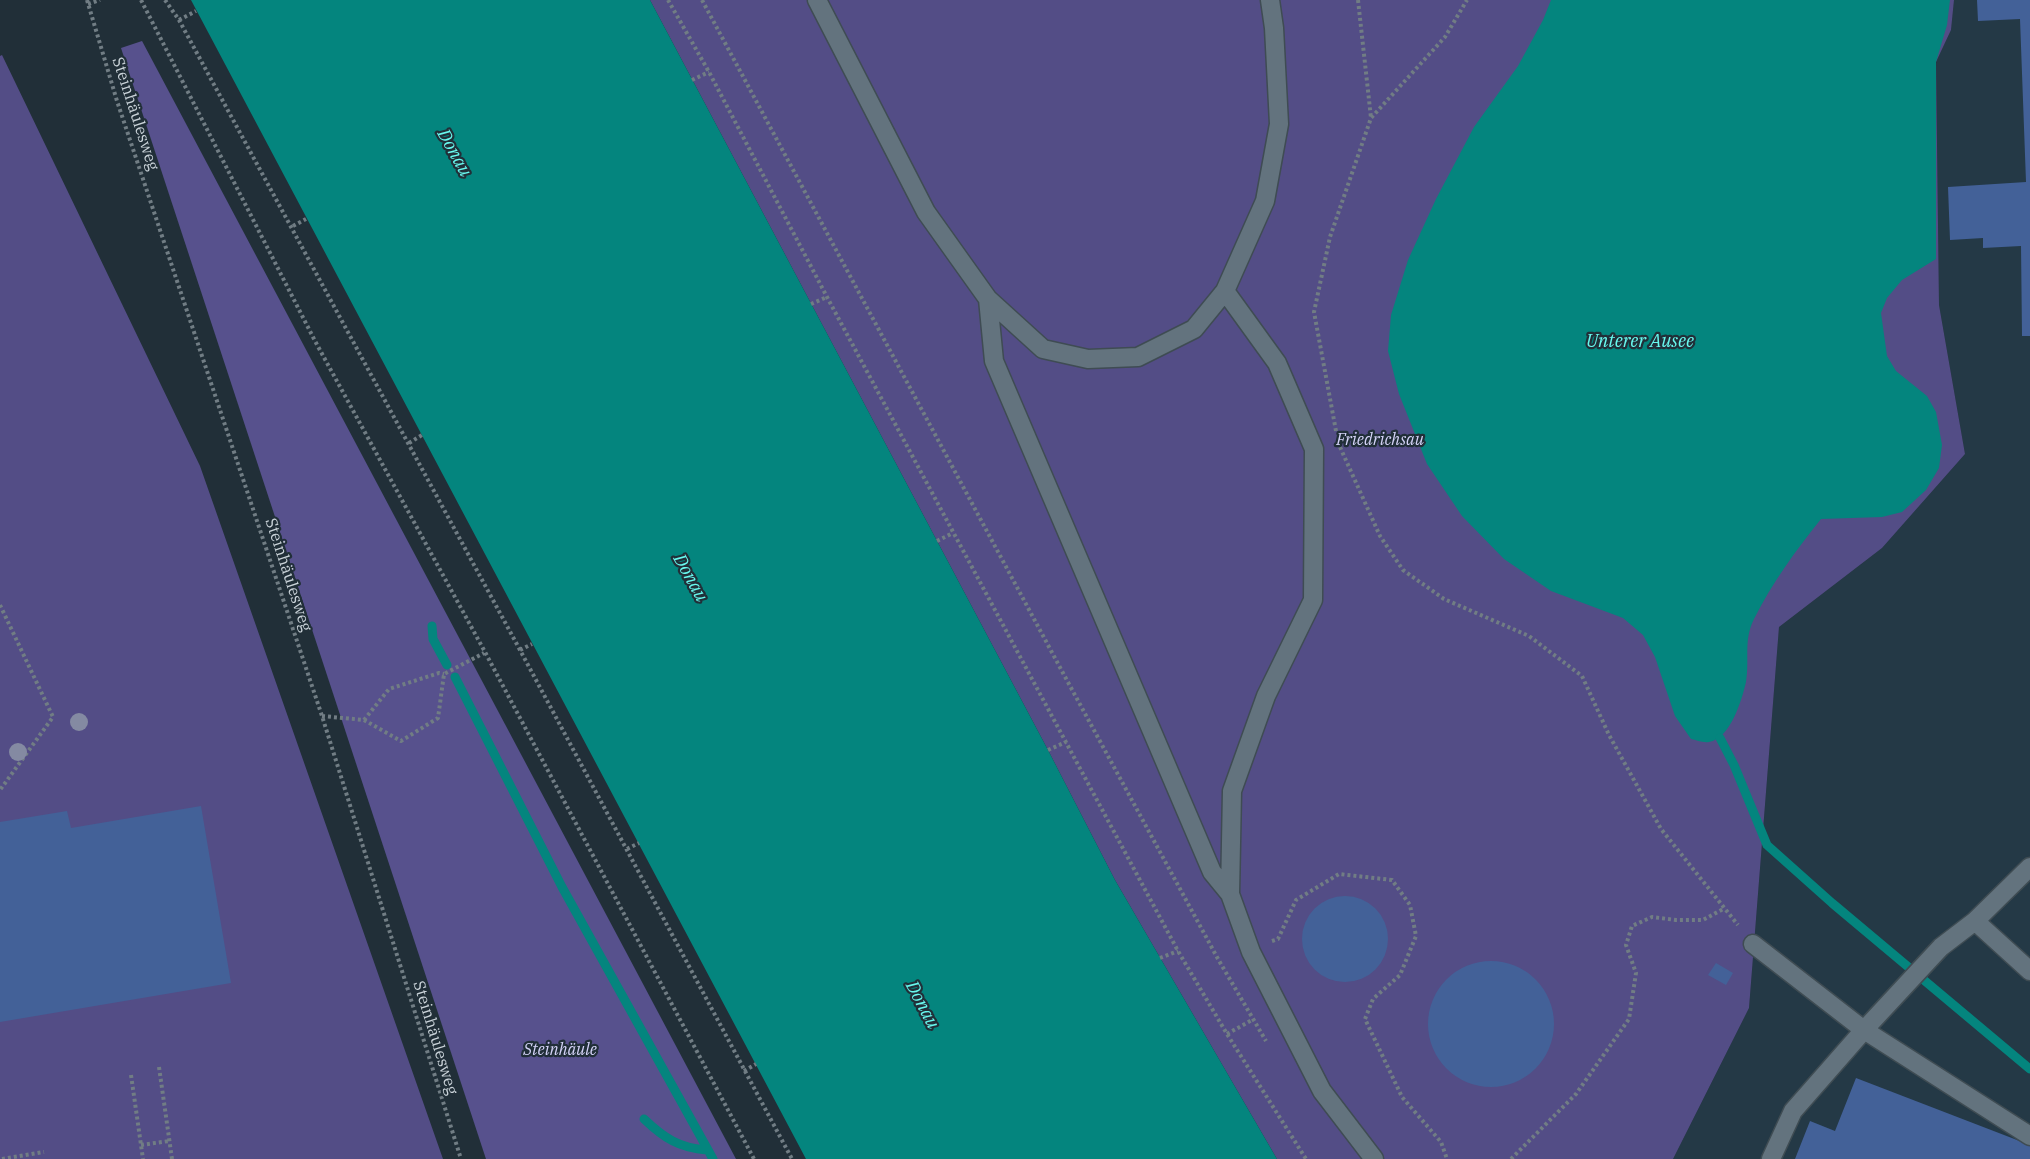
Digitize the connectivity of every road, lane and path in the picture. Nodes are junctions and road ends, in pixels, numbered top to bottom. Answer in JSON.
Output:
{"nodes":[{"id":1,"x":100,"y":0,"type":"edge"},
{"id":2,"x":141,"y":0,"type":"edge"},
{"id":3,"x":165,"y":0,"type":"edge"},
{"id":4,"x":668,"y":0,"type":"edge"},
{"id":5,"x":702,"y":0,"type":"edge"},
{"id":6,"x":817,"y":0,"type":"edge"},
{"id":7,"x":1270,"y":0,"type":"edge"},
{"id":8,"x":1358,"y":0,"type":"edge"},
{"id":9,"x":1467,"y":0,"type":"edge"},
{"id":10,"x":87,"y":2,"type":"edge"},
{"id":11,"x":196,"y":11,"type":"dead end"},
{"id":12,"x":179,"y":20,"type":"junction"},
{"id":13,"x":709,"y":72,"type":"junction"},
{"id":14,"x":692,"y":80,"type":"dead end"},
{"id":15,"x":1371,"y":118,"type":"junction"},
{"id":16,"x":306,"y":219,"type":"dead end"},
{"id":17,"x":292,"y":226,"type":"junction"},
{"id":18,"x":1225,"y":291,"type":"junction"},
{"id":19,"x":826,"y":297,"type":"junction"},
{"id":20,"x":988,"y":299,"type":"junction"},
{"id":21,"x":811,"y":304,"type":"dead end"},
{"id":22,"x":422,"y":435,"type":"dead end"},
{"id":23,"x":409,"y":443,"type":"junction"},
{"id":24,"x":953,"y":533,"type":"junction"},
{"id":25,"x":937,"y":542,"type":"dead end"},
{"id":26,"x":0,"y":605,"type":"edge"},
{"id":27,"x":532,"y":644,"type":"dead end"},
{"id":28,"x":520,"y":650,"type":"junction"},
{"id":29,"x":485,"y":652,"type":"junction"},
{"id":30,"x":444,"y":674,"type":"junction"},
{"id":31,"x":322,"y":716,"type":"junction"},
{"id":32,"x":364,"y":720,"type":"junction"},
{"id":33,"x":1066,"y":742,"type":"junction"},
{"id":34,"x":1048,"y":750,"type":"dead end"},
{"id":35,"x":0,"y":790,"type":"edge"},
{"id":36,"x":639,"y":843,"type":"dead end"},
{"id":37,"x":627,"y":849,"type":"junction"},
{"id":38,"x":2030,"y":867,"type":"edge"},
{"id":39,"x":1230,"y":894,"type":"junction"},
{"id":40,"x":1975,"y":921,"type":"junction"},
{"id":41,"x":1753,"y":944,"type":"dead end"},
{"id":42,"x":1178,"y":951,"type":"junction"},
{"id":43,"x":1251,"y":952,"type":"junction"},
{"id":44,"x":1160,"y":958,"type":"dead end"},
{"id":45,"x":2030,"y":971,"type":"edge"},
{"id":46,"x":1864,"y":1030,"type":"junction"},
{"id":47,"x":1227,"y":1034,"type":"junction"},
{"id":48,"x":756,"y":1064,"type":"dead end"},
{"id":49,"x":159,"y":1067,"type":"dead end"},
{"id":50,"x":744,"y":1071,"type":"junction"},
{"id":51,"x":131,"y":1075,"type":"dead end"},
{"id":52,"x":2030,"y":1136,"type":"edge"},
{"id":53,"x":169,"y":1141,"type":"junction"},
{"id":54,"x":141,"y":1144,"type":"junction"},
{"id":55,"x":44,"y":1152,"type":"dead end"},
{"id":56,"x":2,"y":1159,"type":"edge"},
{"id":57,"x":143,"y":1159,"type":"edge"},
{"id":58,"x":172,"y":1159,"type":"edge"},
{"id":59,"x":461,"y":1159,"type":"edge"},
{"id":60,"x":754,"y":1159,"type":"edge"},
{"id":61,"x":792,"y":1159,"type":"edge"},
{"id":62,"x":1306,"y":1159,"type":"edge"},
{"id":63,"x":1374,"y":1159,"type":"edge"},
{"id":64,"x":1447,"y":1159,"type":"edge"},
{"id":65,"x":1511,"y":1159,"type":"edge"},
{"id":66,"x":1771,"y":1159,"type":"edge"}],
"edges":[{"from":1,"to":10,"type":"path"},
{"from":2,"to":29,"type":"path"},
{"from":3,"to":12,"type":"path"},
{"from":4,"to":13,"type":"path"},
{"from":5,"to":47,"type":"path"},
{"from":6,"to":20,"type":"lane"},
{"from":7,"to":18,"type":"lane"},
{"from":8,"to":15,"type":"path"},
{"from":9,"to":15,"type":"path"},
{"from":10,"to":31,"type":"path","name":"Steinhäulesweg"},
{"from":11,"to":12,"type":"path"},
{"from":12,"to":17,"type":"path"},
{"from":13,"to":14,"type":"path"},
{"from":13,"to":19,"type":"path"},
{"from":15,"to":65,"type":"path"},
{"from":16,"to":17,"type":"path"},
{"from":17,"to":23,"type":"path"},
{"from":18,"to":20,"type":"lane"},
{"from":18,"to":39,"type":"lane"},
{"from":19,"to":21,"type":"path"},
{"from":19,"to":24,"type":"path"},
{"from":20,"to":39,"type":"lane"},
{"from":22,"to":23,"type":"path"},
{"from":23,"to":28,"type":"path"},
{"from":24,"to":25,"type":"path"},
{"from":24,"to":33,"type":"path"},
{"from":26,"to":35,"type":"path"},
{"from":27,"to":28,"type":"path"},
{"from":28,"to":37,"type":"path"},
{"from":29,"to":30,"type":"path"},
{"from":29,"to":60,"type":"path"},
{"from":30,"to":32,"type":"path"},
{"from":30,"to":32,"type":"path"},
{"from":31,"to":32,"type":"path"},
{"from":31,"to":59,"type":"path","name":"Steinhäulesweg"},
{"from":33,"to":34,"type":"path"},
{"from":33,"to":42,"type":"path"},
{"from":36,"to":37,"type":"path"},
{"from":37,"to":50,"type":"path"},
{"from":38,"to":40,"type":"lane"},
{"from":39,"to":43,"type":"lane"},
{"from":40,"to":45,"type":"lane"},
{"from":40,"to":46,"type":"lane"},
{"from":41,"to":46,"type":"lane"},
{"from":42,"to":44,"type":"path"},
{"from":42,"to":47,"type":"path"},
{"from":43,"to":63,"type":"lane"},
{"from":43,"to":64,"type":"path"},
{"from":46,"to":52,"type":"lane"},
{"from":46,"to":66,"type":"lane"},
{"from":47,"to":62,"type":"path"},
{"from":48,"to":50,"type":"path"},
{"from":49,"to":53,"type":"path"},
{"from":50,"to":61,"type":"path"},
{"from":51,"to":54,"type":"path"},
{"from":53,"to":54,"type":"path"},
{"from":53,"to":58,"type":"path"},
{"from":54,"to":57,"type":"path"},
{"from":55,"to":56,"type":"path"}]}
